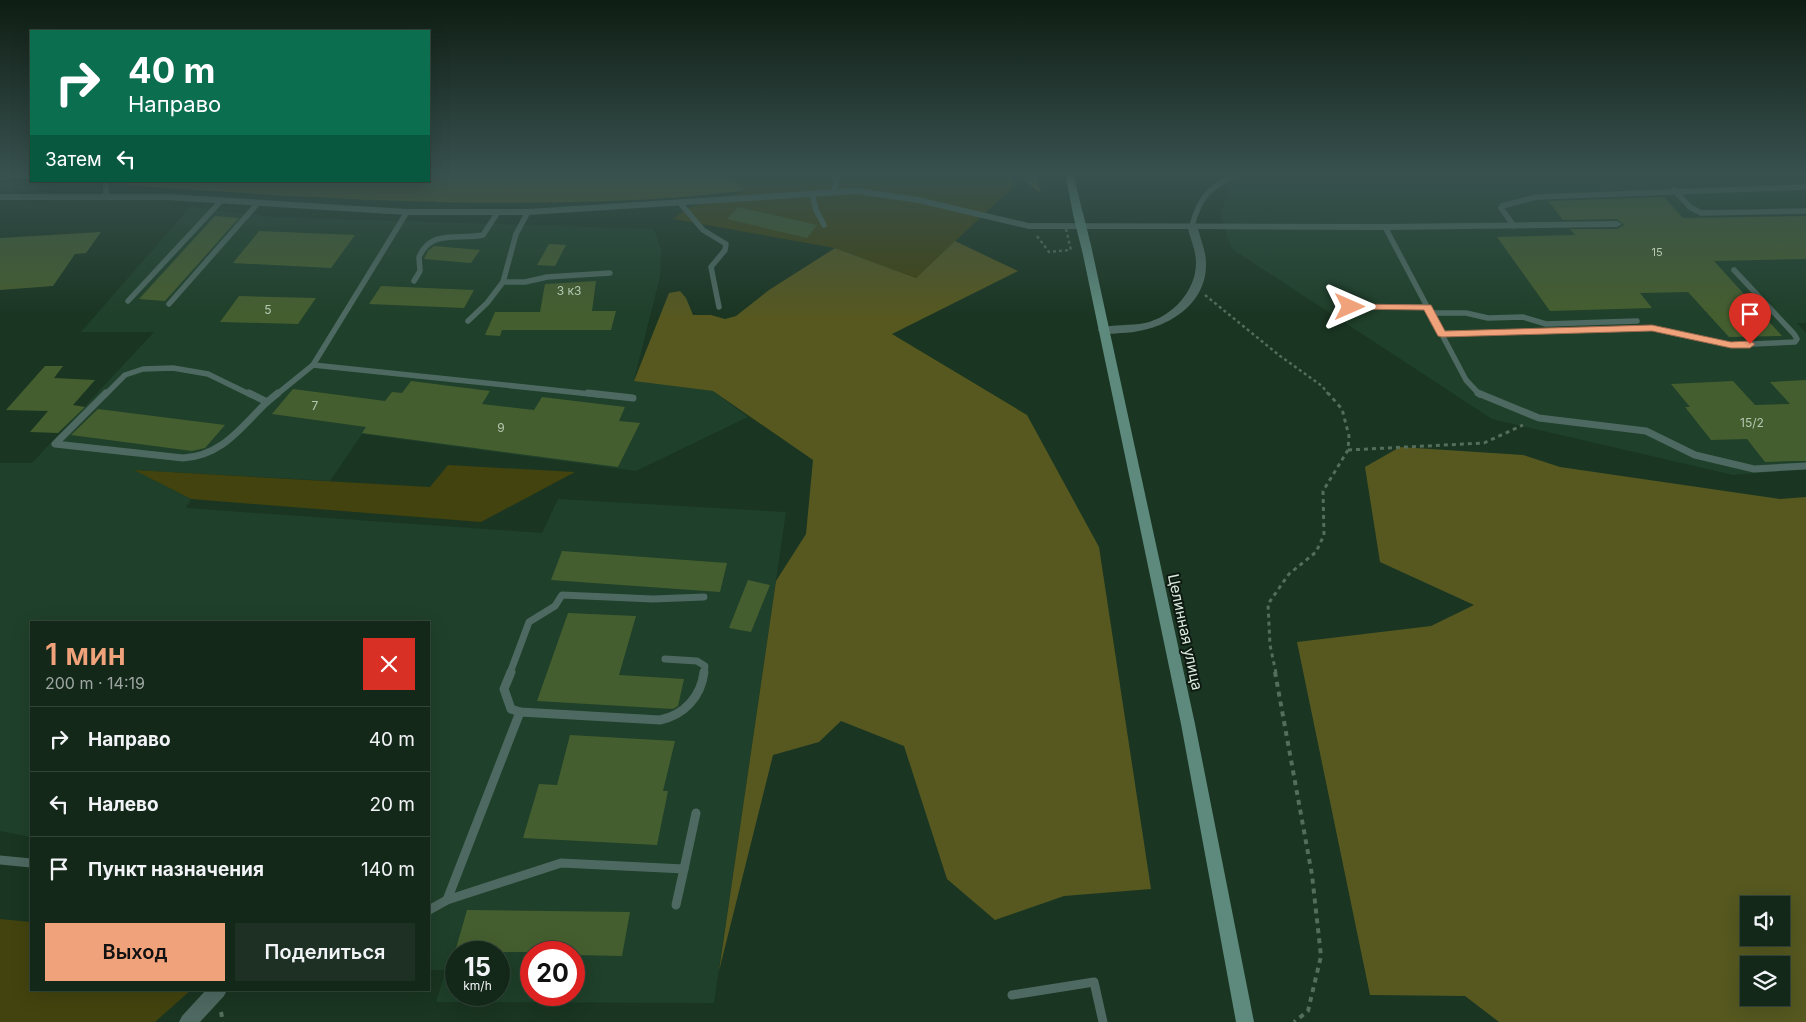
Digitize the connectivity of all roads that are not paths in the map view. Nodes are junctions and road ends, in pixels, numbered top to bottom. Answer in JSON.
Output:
{"nodes":[{"id":1,"x":203,"y":221,"type":"edge"},
{"id":2,"x":242,"y":221,"type":"edge"},
{"id":3,"x":402,"y":221,"type":"edge"},
{"id":4,"x":492,"y":221,"type":"edge"},
{"id":5,"x":523,"y":221,"type":"edge"},
{"id":6,"x":695,"y":221,"type":"edge"},
{"id":7,"x":822,"y":221,"type":"edge"},
{"id":8,"x":998,"y":221,"type":"edge"},
{"id":9,"x":1080,"y":221,"type":"edge"},
{"id":10,"x":1193,"y":221,"type":"edge"},
{"id":11,"x":1510,"y":221,"type":"edge"},
{"id":12,"x":1617,"y":224,"type":"dead end"},
{"id":13,"x":824,"y":225,"type":"dead end"},
{"id":14,"x":1192,"y":226,"type":"junction"},
{"id":15,"x":1514,"y":226,"type":"junction"},
{"id":16,"x":1385,"y":228,"type":"junction"},
{"id":17,"x":1734,"y":270,"type":"dead end"},
{"id":18,"x":610,"y":273,"type":"dead end"},
{"id":19,"x":414,"y":281,"type":"dead end"},
{"id":20,"x":503,"y":282,"type":"junction"},
{"id":21,"x":128,"y":301,"type":"dead end"},
{"id":22,"x":169,"y":304,"type":"dead end"},
{"id":23,"x":719,"y":307,"type":"dead end"},
{"id":24,"x":1350,"y":307,"type":"dead end"},
{"id":25,"x":1429,"y":310,"type":"junction"},
{"id":26,"x":468,"y":321,"type":"dead end"},
{"id":27,"x":1637,"y":321,"type":"dead end"},
{"id":28,"x":1102,"y":330,"type":"junction"},
{"id":29,"x":1442,"y":334,"type":"junction"},
{"id":30,"x":313,"y":365,"type":"junction"},
{"id":31,"x":632,"y":398,"type":"dead end"},
{"id":32,"x":267,"y":402,"type":"junction"},
{"id":33,"x":1806,"y":466,"type":"edge"},
{"id":34,"x":704,"y":597,"type":"dead end"},
{"id":35,"x":665,"y":659,"type":"dead end"},
{"id":36,"x":520,"y":712,"type":"junction"},
{"id":37,"x":696,"y":813,"type":"dead end"},
{"id":38,"x":0,"y":860,"type":"edge"},
{"id":39,"x":30,"y":863,"type":"edge"},
{"id":40,"x":684,"y":869,"type":"junction"},
{"id":41,"x":446,"y":900,"type":"junction"},
{"id":42,"x":676,"y":905,"type":"dead end"},
{"id":43,"x":430,"y":909,"type":"edge"},
{"id":44,"x":217,"y":991,"type":"edge"},
{"id":45,"x":1012,"y":995,"type":"dead end"},
{"id":46,"x":188,"y":1022,"type":"edge"},
{"id":47,"x":1103,"y":1022,"type":"edge"},
{"id":48,"x":1245,"y":1022,"type":"edge"}],
"edges":[{"from":1,"to":21,"type":"lane"},
{"from":2,"to":22,"type":"lane"},
{"from":3,"to":30,"type":"lane"},
{"from":4,"to":19,"type":"lane"},
{"from":5,"to":20,"type":"lane"},
{"from":6,"to":23,"type":"lane"},
{"from":7,"to":13,"type":"lane"},
{"from":8,"to":14,"type":"street"},
{"from":9,"to":28,"type":"main road","name":"Целинная улица","bridge":true},
{"from":10,"to":14,"type":"lane"},
{"from":11,"to":15,"type":"lane"},
{"from":12,"to":15,"type":"street"},
{"from":14,"to":16,"type":"street"},
{"from":14,"to":28,"type":"street"},
{"from":15,"to":16,"type":"street"},
{"from":16,"to":25,"type":"lane"},
{"from":17,"to":29,"type":"lane"},
{"from":18,"to":20,"type":"lane"},
{"from":20,"to":26,"type":"lane"},
{"from":24,"to":25,"type":"lane"},
{"from":25,"to":27,"type":"lane"},
{"from":25,"to":29,"type":"lane"},
{"from":28,"to":48,"type":"main road","name":"Целинная улица"},
{"from":29,"to":33,"type":"lane"},
{"from":30,"to":31,"type":"lane"},
{"from":30,"to":32,"type":"lane"},
{"from":32,"to":32,"type":"lane"},
{"from":34,"to":36,"type":"lane"},
{"from":35,"to":36,"type":"lane"},
{"from":36,"to":41,"type":"lane"},
{"from":37,"to":40,"type":"lane"},
{"from":38,"to":39,"type":"lane"},
{"from":40,"to":41,"type":"lane"},
{"from":40,"to":42,"type":"lane"},
{"from":41,"to":43,"type":"lane"},
{"from":44,"to":46,"type":"street"},
{"from":45,"to":47,"type":"lane"}]}
